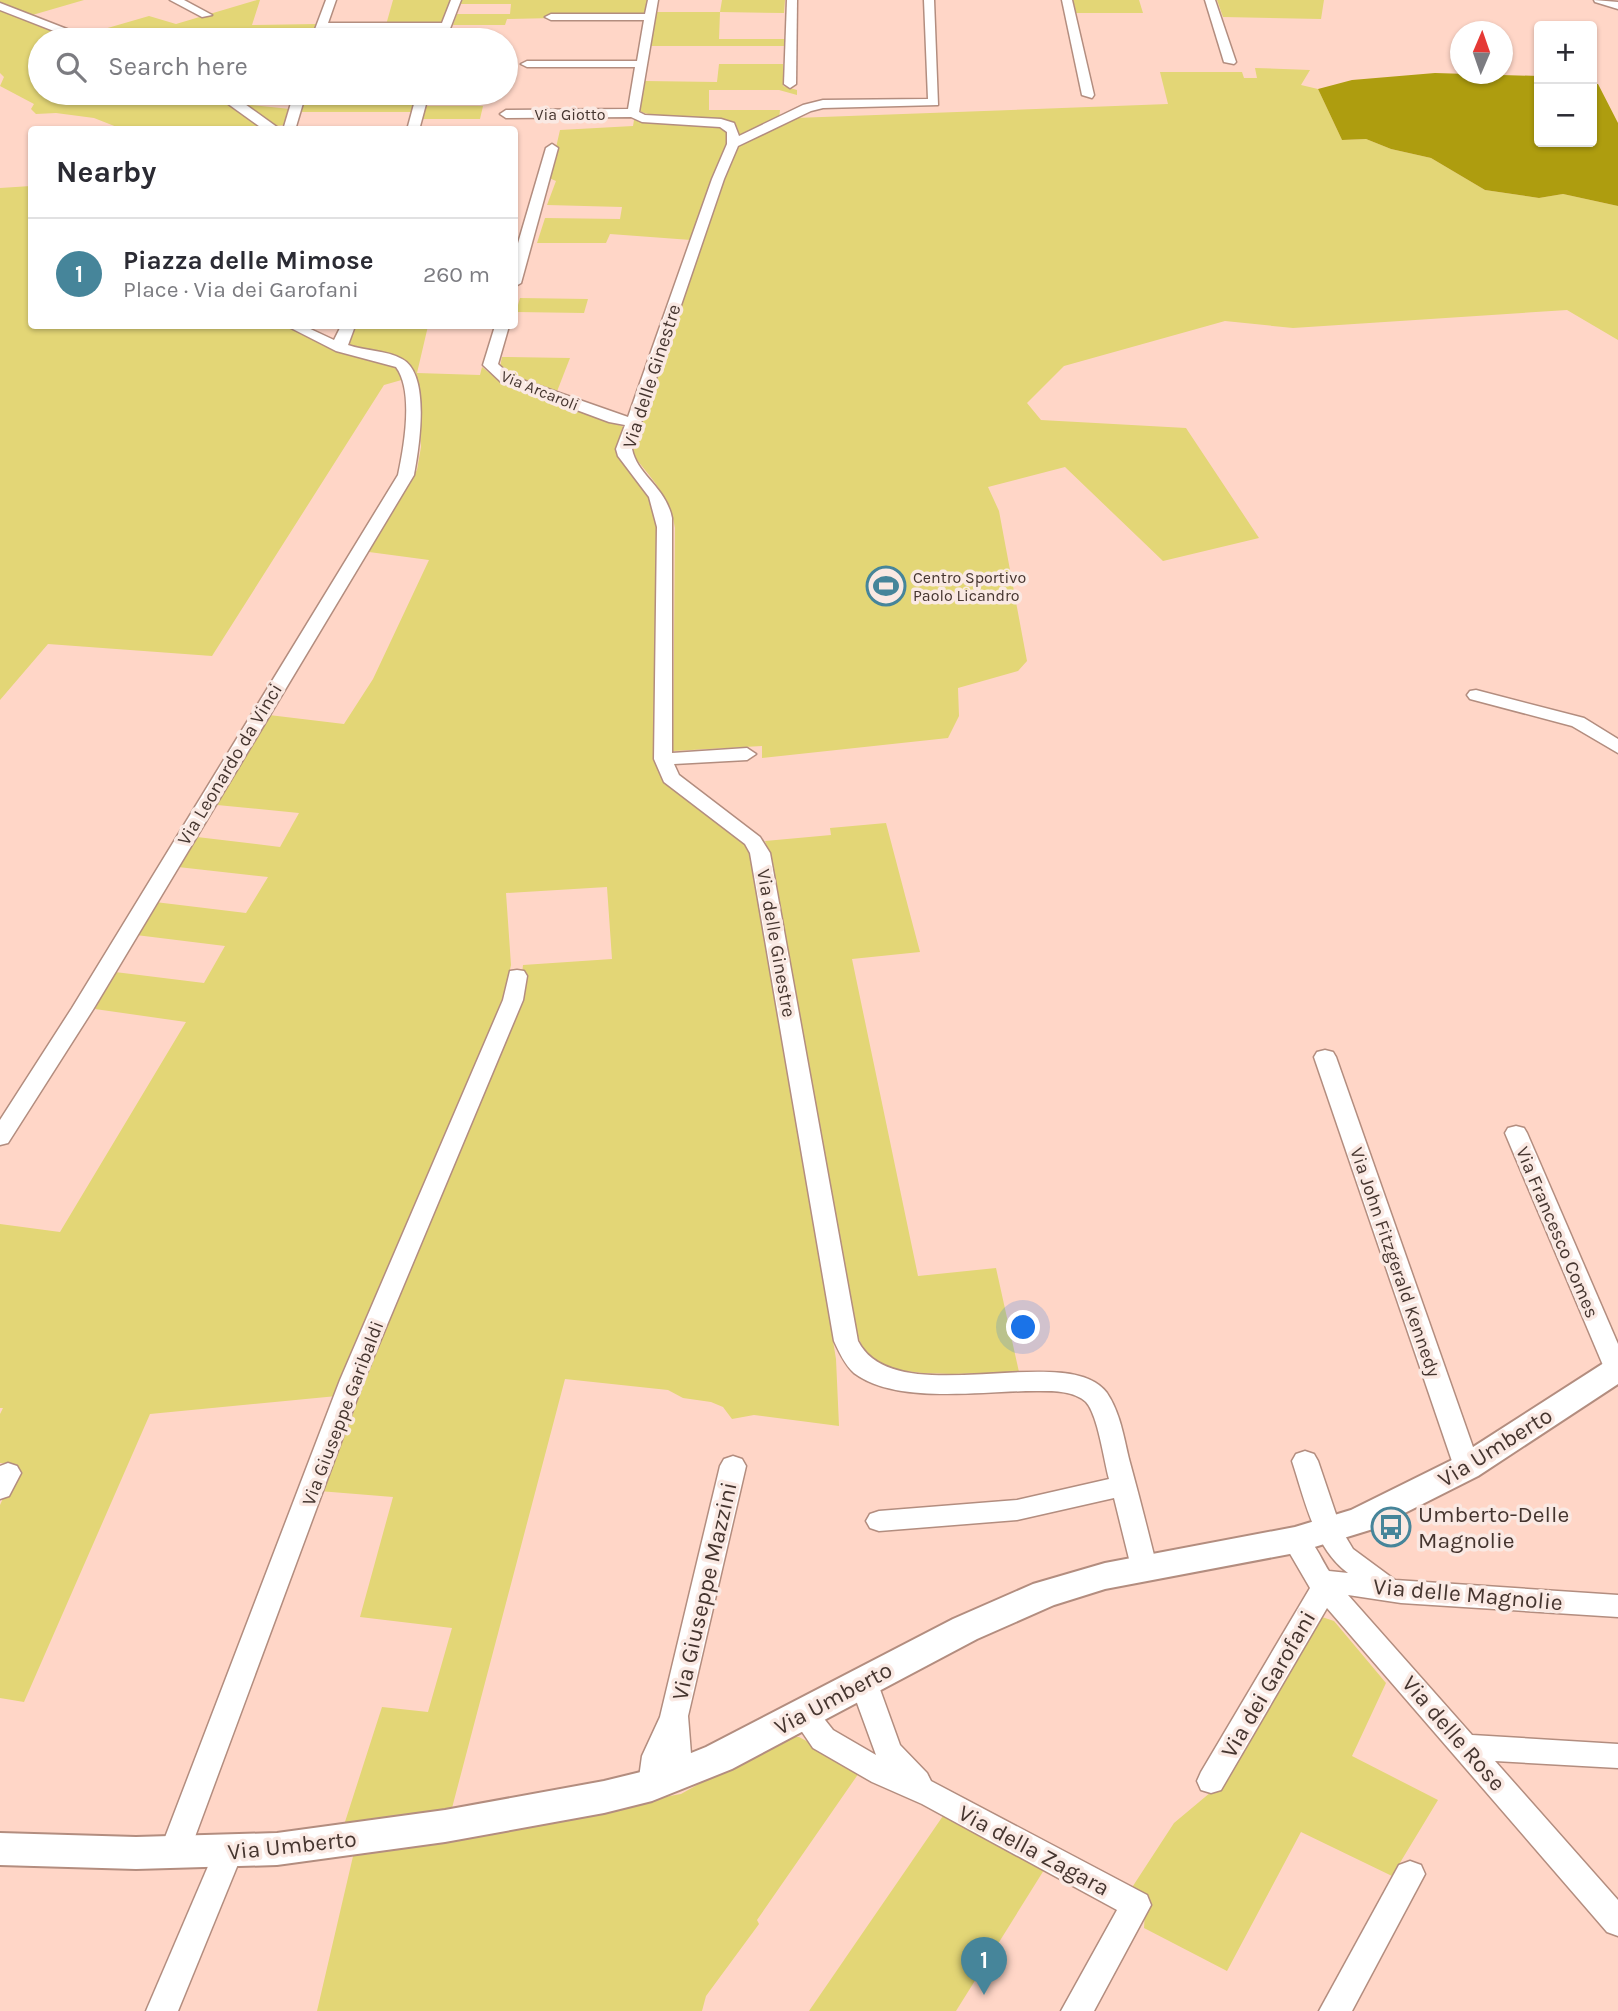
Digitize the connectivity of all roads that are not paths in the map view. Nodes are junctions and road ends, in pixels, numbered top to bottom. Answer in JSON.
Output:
{"nodes":[{"id":1,"x":175,"y":0,"type":"edge"},
{"id":2,"x":331,"y":0,"type":"edge"},
{"id":3,"x":456,"y":0,"type":"edge"},
{"id":4,"x":653,"y":0,"type":"edge"},
{"id":5,"x":792,"y":0,"type":"edge"},
{"id":6,"x":929,"y":0,"type":"edge"},
{"id":7,"x":1067,"y":0,"type":"edge"},
{"id":8,"x":1210,"y":0,"type":"edge"},
{"id":9,"x":1599,"y":0,"type":"edge"},
{"id":10,"x":0,"y":6,"type":"edge"},
{"id":11,"x":1618,"y":6,"type":"edge"},
{"id":12,"x":206,"y":15,"type":"dead end"},
{"id":13,"x":551,"y":17,"type":"dead end"},
{"id":14,"x":650,"y":17,"type":"junction"},
{"id":15,"x":322,"y":26,"type":"joint"},
{"id":16,"x":446,"y":26,"type":"joint"},
{"id":17,"x":56,"y":28,"type":"edge"},
{"id":18,"x":1230,"y":62,"type":"dead end"},
{"id":19,"x":527,"y":64,"type":"dead end"},
{"id":20,"x":642,"y":64,"type":"junction"},
{"id":21,"x":790,"y":84,"type":"dead end"},
{"id":22,"x":1088,"y":95,"type":"dead end"},
{"id":23,"x":238,"y":105,"type":"edge"},
{"id":24,"x":296,"y":105,"type":"edge"},
{"id":25,"x":420,"y":105,"type":"edge"},
{"id":26,"x":633,"y":113,"type":"junction"},
{"id":27,"x":506,"y":114,"type":"dead end"},
{"id":28,"x":265,"y":126,"type":"edge"},
{"id":29,"x":290,"y":126,"type":"edge"},
{"id":30,"x":414,"y":126,"type":"edge"},
{"id":31,"x":733,"y":144,"type":"junction"},
{"id":32,"x":552,"y":148,"type":"dead end"},
{"id":33,"x":518,"y":269,"type":"edge"},
{"id":34,"x":300,"y":329,"type":"edge"},
{"id":35,"x":345,"y":329,"type":"edge"},
{"id":36,"x":346,"y":329,"type":"edge"},
{"id":37,"x":501,"y":329,"type":"edge"},
{"id":38,"x":316,"y":337,"type":"junction"},
{"id":39,"x":341,"y":348,"type":"junction"},
{"id":40,"x":633,"y":422,"type":"junction"},
{"id":41,"x":1476,"y":695,"type":"dead end"},
{"id":42,"x":1618,"y":747,"type":"edge"},
{"id":43,"x":747,"y":754,"type":"dead end"},
{"id":44,"x":663,"y":759,"type":"junction"},
{"id":45,"x":517,"y":976,"type":"dead end"},
{"id":46,"x":1325,"y":1057,"type":"dead end"},
{"id":47,"x":1516,"y":1133,"type":"dead end"},
{"id":48,"x":0,"y":1138,"type":"edge"},
{"id":49,"x":1614,"y":1377,"type":"edge"},
{"id":50,"x":1305,"y":1461,"type":"dead end"},
{"id":51,"x":733,"y":1466,"type":"dead end"},
{"id":52,"x":1467,"y":1468,"type":"junction"},
{"id":53,"x":1124,"y":1486,"type":"junction"},
{"id":54,"x":879,"y":1521,"type":"dead end"},
{"id":55,"x":1312,"y":1535,"type":"junction"},
{"id":56,"x":1144,"y":1567,"type":"junction"},
{"id":57,"x":1322,"y":1584,"type":"junction"},
{"id":58,"x":1389,"y":1590,"type":"junction"},
{"id":59,"x":1618,"y":1606,"type":"edge"},
{"id":60,"x":863,"y":1681,"type":"junction"},
{"id":61,"x":804,"y":1714,"type":"junction"},
{"id":62,"x":1467,"y":1747,"type":"junction"},
{"id":63,"x":1618,"y":1756,"type":"edge"},
{"id":64,"x":668,"y":1779,"type":"junction"},
{"id":65,"x":1211,"y":1781,"type":"dead end"},
{"id":66,"x":932,"y":1795,"type":"junction"},
{"id":67,"x":0,"y":1849,"type":"edge"},
{"id":68,"x":228,"y":1852,"type":"junction"},
{"id":69,"x":174,"y":1853,"type":"junction"},
{"id":70,"x":1410,"y":1874,"type":"dead end"},
{"id":71,"x":1618,"y":1922,"type":"edge"},
{"id":72,"x":162,"y":2011,"type":"edge"},
{"id":73,"x":1077,"y":2011,"type":"edge"},
{"id":74,"x":1335,"y":2011,"type":"edge"}],
"edges":[{"from":1,"to":12,"type":"street"},
{"from":2,"to":15,"type":"street"},
{"from":3,"to":16,"type":"street"},
{"from":4,"to":14,"type":"street"},
{"from":5,"to":21,"type":"street"},
{"from":6,"to":31,"type":"street"},
{"from":7,"to":22,"type":"street"},
{"from":8,"to":18,"type":"street"},
{"from":9,"to":11,"type":"street"},
{"from":10,"to":17,"type":"street"},
{"from":13,"to":14,"type":"street"},
{"from":14,"to":20,"type":"street"},
{"from":15,"to":16,"type":"street"},
{"from":19,"to":20,"type":"street"},
{"from":20,"to":26,"type":"street"},
{"from":23,"to":28,"type":"street"},
{"from":24,"to":29,"type":"street"},
{"from":25,"to":30,"type":"street"},
{"from":26,"to":27,"type":"street","name":"Via Giotto"},
{"from":26,"to":31,"type":"street"},
{"from":31,"to":40,"type":"street","name":"Via delle Ginestre"},
{"from":32,"to":33,"type":"street"},
{"from":34,"to":38,"type":"street"},
{"from":35,"to":38,"type":"street"},
{"from":36,"to":39,"type":"street"},
{"from":37,"to":40,"type":"street","name":"Via Arcaroli"},
{"from":38,"to":39,"type":"street"},
{"from":39,"to":48,"type":"street","name":"Via Leonardo da Vinci"},
{"from":40,"to":44,"type":"street","name":"Via delle Ginestre"},
{"from":41,"to":42,"type":"street"},
{"from":43,"to":44,"type":"street"},
{"from":44,"to":53,"type":"street","name":"Via delle Ginestre"},
{"from":45,"to":69,"type":"street","name":"Via Giuseppe Garibaldi"},
{"from":46,"to":52,"type":"street","name":"Via John Fitzgerald Kennedy"},
{"from":47,"to":49,"type":"street","name":"Via Francesco Comes"},
{"from":49,"to":52,"type":"main road","name":"Via Umberto"},
{"from":50,"to":55,"type":"street"},
{"from":51,"to":64,"type":"street","name":"Via Giuseppe Mazzini"},
{"from":52,"to":55,"type":"main road","name":"Via Umberto"},
{"from":53,"to":54,"type":"street"},
{"from":53,"to":56,"type":"street","name":"Via delle Ginestre"},
{"from":55,"to":56,"type":"main road","name":"Via Umberto"},
{"from":55,"to":57,"type":"street","name":"Via delle Rose"},
{"from":55,"to":58,"type":"street"},
{"from":56,"to":60,"type":"main road","name":"Via Umberto"},
{"from":57,"to":58,"type":"street","name":"Via delle Magnolie"},
{"from":57,"to":62,"type":"street","name":"Via delle Rose"},
{"from":57,"to":65,"type":"street","name":"Via dei Garofani"},
{"from":58,"to":59,"type":"street","name":"Via delle Magnolie"},
{"from":60,"to":61,"type":"main road","name":"Via Umberto"},
{"from":60,"to":66,"type":"street"},
{"from":61,"to":64,"type":"main road","name":"Via Umberto"},
{"from":61,"to":66,"type":"street"},
{"from":62,"to":63,"type":"street"},
{"from":62,"to":71,"type":"street","name":"Via delle Rose"},
{"from":64,"to":68,"type":"main road","name":"Via Umberto"},
{"from":66,"to":73,"type":"street","name":"Via della Zagara"},
{"from":67,"to":69,"type":"main road","name":"Via Umberto"},
{"from":68,"to":69,"type":"main road","name":"Via Umberto"},
{"from":68,"to":72,"type":"street"},
{"from":70,"to":74,"type":"street"}]}
